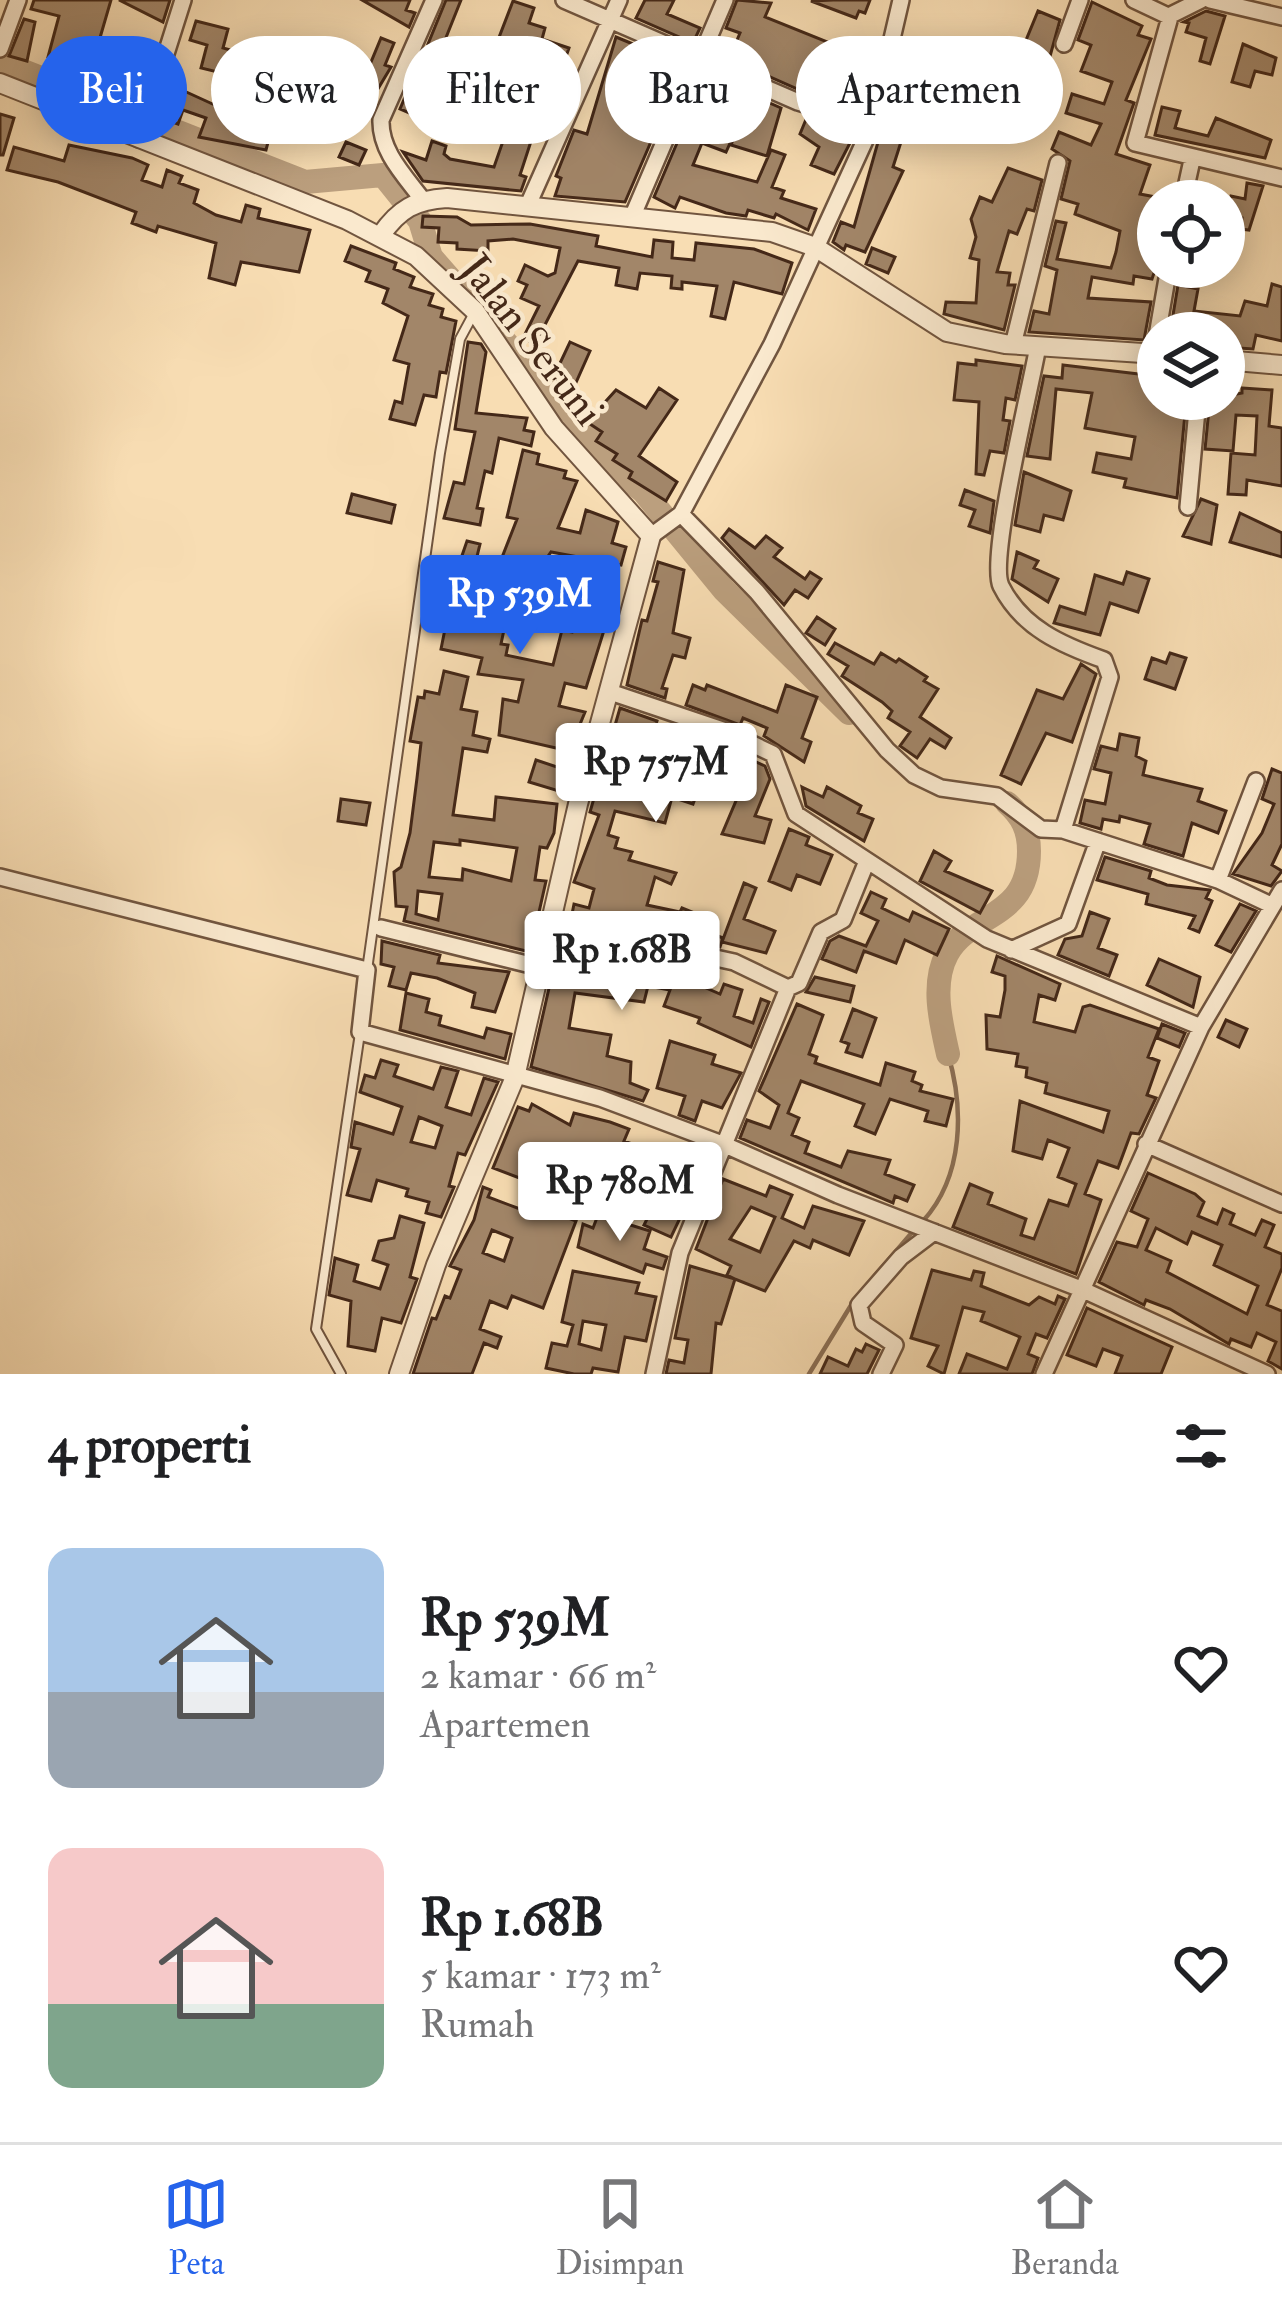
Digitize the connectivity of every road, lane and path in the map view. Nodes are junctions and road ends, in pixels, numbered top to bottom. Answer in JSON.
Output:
{"nodes":[{"id":1,"x":18,"y":0,"type":"edge"},
{"id":2,"x":183,"y":0,"type":"edge"},
{"id":3,"x":434,"y":0,"type":"edge"},
{"id":4,"x":564,"y":0,"type":"edge"},
{"id":5,"x":619,"y":0,"type":"edge"},
{"id":6,"x":725,"y":0,"type":"edge"},
{"id":7,"x":901,"y":0,"type":"edge"},
{"id":8,"x":1080,"y":0,"type":"edge"},
{"id":9,"x":1134,"y":0,"type":"edge"},
{"id":10,"x":1201,"y":0,"type":"edge"},
{"id":11,"x":1210,"y":0,"type":"edge"},
{"id":12,"x":1169,"y":16,"type":"junction"},
{"id":13,"x":1282,"y":16,"type":"edge"},
{"id":14,"x":610,"y":20,"type":"junction"},
{"id":15,"x":171,"y":36,"type":"edge"},
{"id":16,"x":648,"y":36,"type":"edge"},
{"id":17,"x":709,"y":36,"type":"edge"},
{"id":18,"x":893,"y":36,"type":"edge"},
{"id":19,"x":1064,"y":44,"type":"dead end"},
{"id":20,"x":0,"y":49,"type":"edge"},
{"id":21,"x":0,"y":83,"type":"edge"},
{"id":22,"x":36,"y":94,"type":"edge"},
{"id":23,"x":184,"y":144,"type":"edge"},
{"id":24,"x":663,"y":144,"type":"edge"},
{"id":25,"x":863,"y":144,"type":"edge"},
{"id":26,"x":1192,"y":160,"type":"junction"},
{"id":27,"x":1058,"y":163,"type":"dead end"},
{"id":28,"x":1282,"y":178,"type":"edge"},
{"id":29,"x":1188,"y":180,"type":"edge"},
{"id":30,"x":412,"y":204,"type":"junction"},
{"id":31,"x":528,"y":205,"type":"junction"},
{"id":32,"x":633,"y":215,"type":"junction"},
{"id":33,"x":381,"y":236,"type":"junction"},
{"id":34,"x":815,"y":247,"type":"junction"},
{"id":35,"x":475,"y":311,"type":"junction"},
{"id":36,"x":1013,"y":345,"type":"junction"},
{"id":37,"x":1038,"y":346,"type":"junction"},
{"id":38,"x":1137,"y":353,"type":"edge"},
{"id":39,"x":1245,"y":361,"type":"edge"},
{"id":40,"x":1282,"y":365,"type":"edge"},
{"id":41,"x":1196,"y":420,"type":"edge"},
{"id":42,"x":1189,"y":508,"type":"dead end"},
{"id":43,"x":667,"y":525,"type":"junction"},
{"id":44,"x":613,"y":693,"type":"junction"},
{"id":45,"x":1256,"y":782,"type":"dead end"},
{"id":46,"x":1063,"y":830,"type":"junction"},
{"id":47,"x":1098,"y":841,"type":"junction"},
{"id":48,"x":867,"y":861,"type":"junction"},
{"id":49,"x":0,"y":877,"type":"edge"},
{"id":50,"x":1218,"y":880,"type":"junction"},
{"id":51,"x":1282,"y":890,"type":"edge"},
{"id":52,"x":1271,"y":905,"type":"junction"},
{"id":53,"x":555,"y":922,"type":"junction"},
{"id":54,"x":381,"y":928,"type":"dead end"},
{"id":55,"x":1011,"y":950,"type":"junction"},
{"id":56,"x":543,"y":968,"type":"junction"},
{"id":57,"x":368,"y":970,"type":"junction"},
{"id":58,"x":788,"y":988,"type":"junction"},
{"id":59,"x":1202,"y":1028,"type":"junction"},
{"id":60,"x":360,"y":1032,"type":"junction"},
{"id":61,"x":515,"y":1077,"type":"junction"},
{"id":62,"x":1146,"y":1144,"type":"junction"},
{"id":63,"x":725,"y":1145,"type":"junction"},
{"id":64,"x":1282,"y":1204,"type":"edge"},
{"id":65,"x":931,"y":1231,"type":"junction"},
{"id":66,"x":1081,"y":1289,"type":"junction"},
{"id":67,"x":341,"y":1374,"type":"edge"},
{"id":68,"x":399,"y":1374,"type":"edge"},
{"id":69,"x":654,"y":1374,"type":"edge"},
{"id":70,"x":880,"y":1374,"type":"edge"},
{"id":71,"x":1044,"y":1374,"type":"edge"},
{"id":72,"x":1268,"y":1374,"type":"edge"}],
"edges":[{"from":1,"to":20,"type":"street"},
{"from":2,"to":15,"type":"street"},
{"from":3,"to":30,"type":"street"},
{"from":4,"to":14,"type":"street"},
{"from":5,"to":14,"type":"street"},
{"from":6,"to":17,"type":"street"},
{"from":7,"to":18,"type":"street"},
{"from":8,"to":19,"type":"street"},
{"from":9,"to":12,"type":"street"},
{"from":10,"to":12,"type":"street"},
{"from":11,"to":13,"type":"street"},
{"from":12,"to":26,"type":"street"},
{"from":14,"to":16,"type":"street"},
{"from":14,"to":31,"type":"street"},
{"from":21,"to":22,"type":"street","name":"Jalan Seruni"},
{"from":23,"to":33,"type":"street","name":"Jalan Seruni"},
{"from":24,"to":32,"type":"street"},
{"from":25,"to":34,"type":"street"},
{"from":26,"to":28,"type":"street"},
{"from":26,"to":29,"type":"street"},
{"from":27,"to":36,"type":"street"},
{"from":30,"to":31,"type":"street"},
{"from":30,"to":33,"type":"street"},
{"from":31,"to":32,"type":"street"},
{"from":32,"to":34,"type":"street"},
{"from":33,"to":35,"type":"street","name":"Jalan Seruni"},
{"from":34,"to":36,"type":"street"},
{"from":34,"to":43,"type":"street"},
{"from":35,"to":43,"type":"street","name":"Jalan Seruni"},
{"from":35,"to":57,"type":"lane"},
{"from":36,"to":37,"type":"street"},
{"from":37,"to":38,"type":"street"},
{"from":37,"to":46,"type":"street"},
{"from":39,"to":40,"type":"street"},
{"from":41,"to":42,"type":"street"},
{"from":43,"to":44,"type":"street"},
{"from":43,"to":46,"type":"street"},
{"from":44,"to":48,"type":"street"},
{"from":44,"to":53,"type":"street"},
{"from":45,"to":50,"type":"street"},
{"from":46,"to":47,"type":"street"},
{"from":47,"to":50,"type":"street"},
{"from":47,"to":55,"type":"street"},
{"from":48,"to":55,"type":"street"},
{"from":48,"to":58,"type":"street"},
{"from":49,"to":57,"type":"street"},
{"from":50,"to":52,"type":"street"},
{"from":51,"to":52,"type":"street"},
{"from":52,"to":59,"type":"street"},
{"from":53,"to":56,"type":"street"},
{"from":53,"to":58,"type":"street"},
{"from":54,"to":56,"type":"street"},
{"from":55,"to":59,"type":"street"},
{"from":56,"to":61,"type":"street"},
{"from":57,"to":60,"type":"street"},
{"from":58,"to":63,"type":"street"},
{"from":59,"to":62,"type":"street"},
{"from":60,"to":61,"type":"street"},
{"from":60,"to":67,"type":"lane"},
{"from":61,"to":63,"type":"street"},
{"from":61,"to":68,"type":"street"},
{"from":62,"to":64,"type":"street"},
{"from":62,"to":66,"type":"street"},
{"from":63,"to":65,"type":"street"},
{"from":63,"to":69,"type":"street"},
{"from":65,"to":66,"type":"street"},
{"from":65,"to":70,"type":"street"},
{"from":66,"to":71,"type":"street"},
{"from":66,"to":72,"type":"street"}]}
